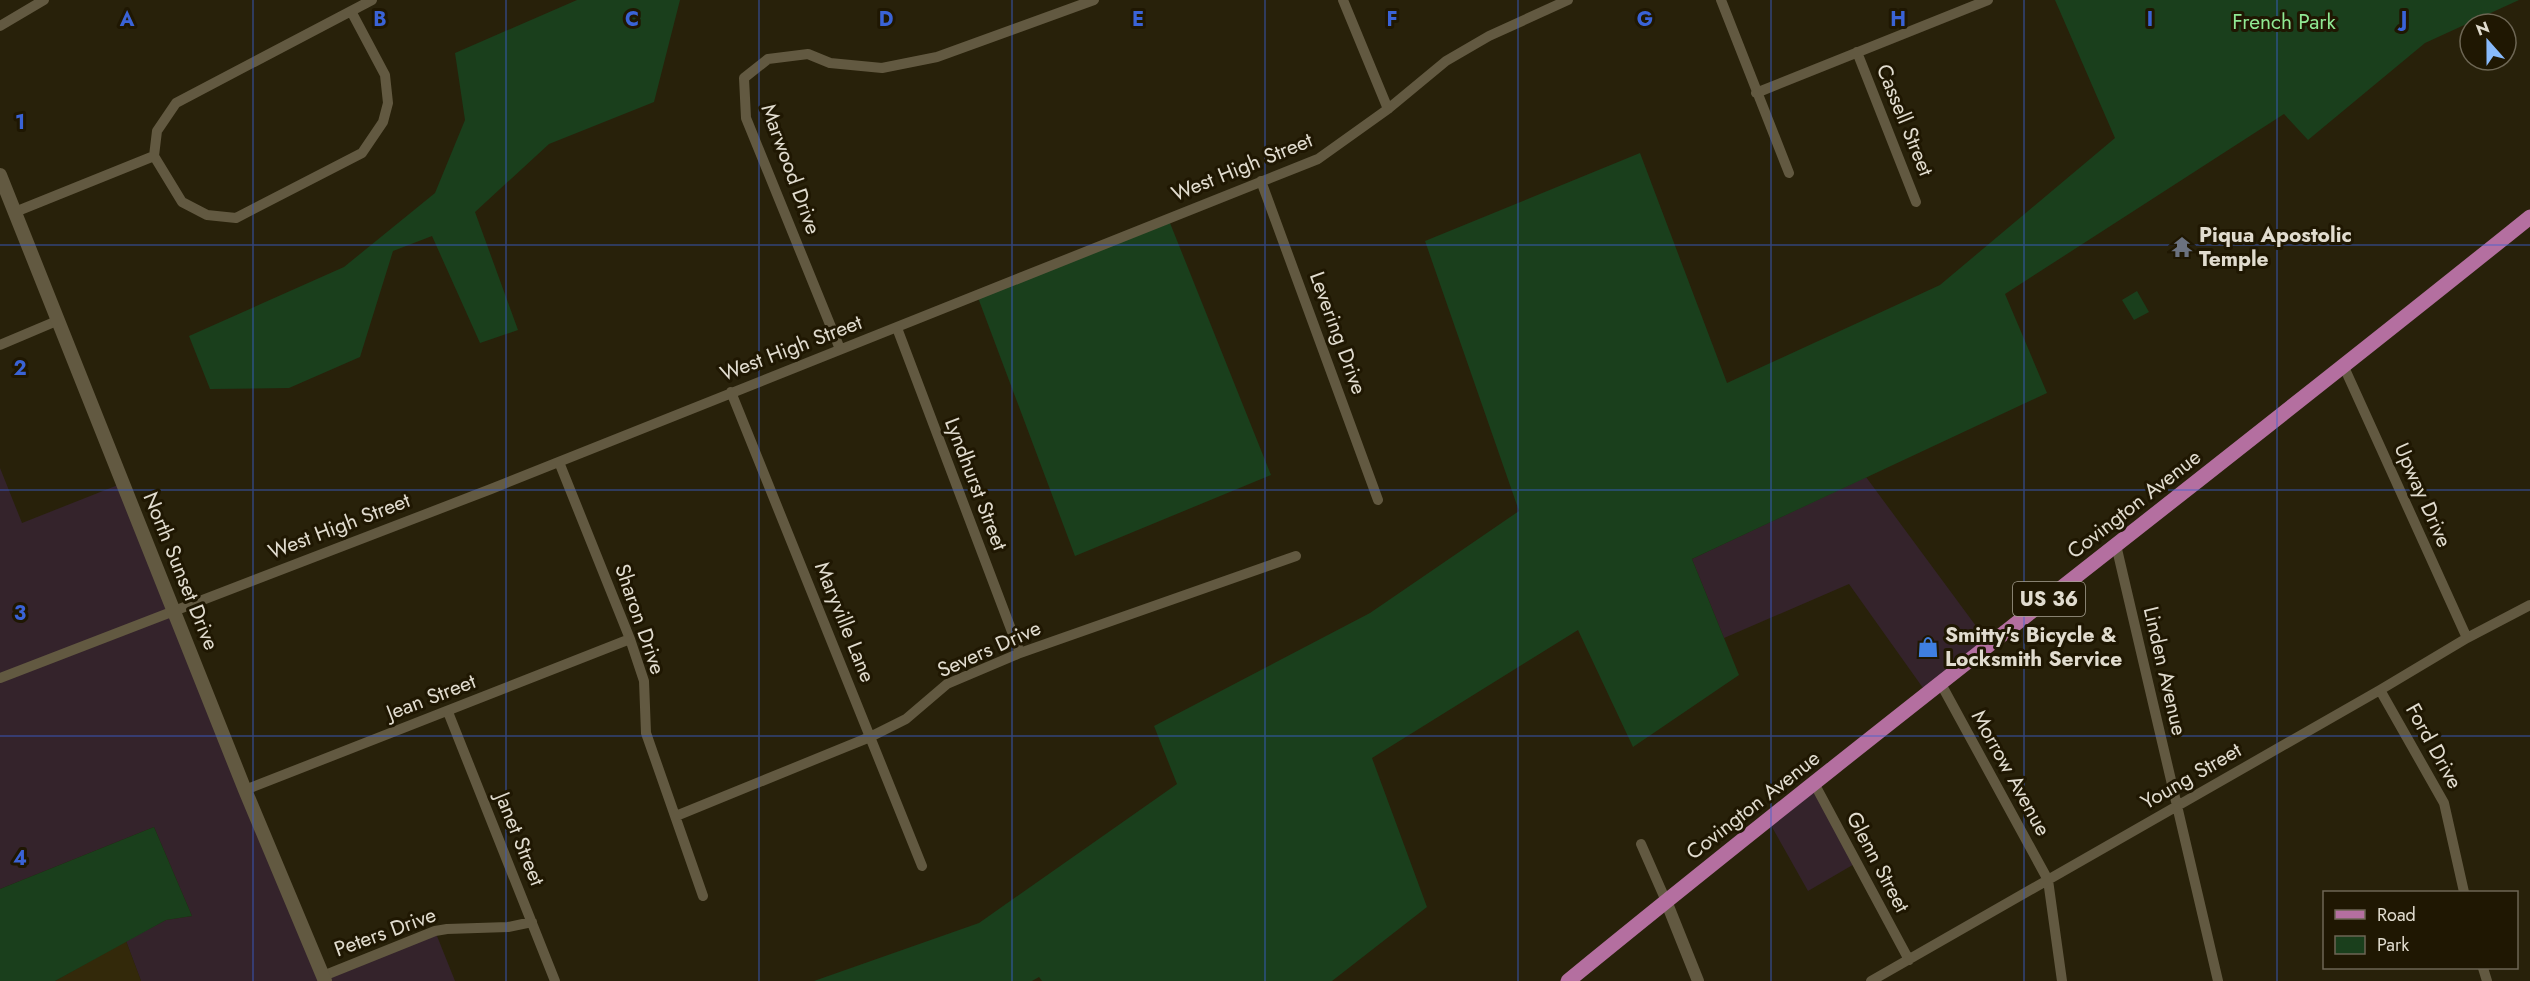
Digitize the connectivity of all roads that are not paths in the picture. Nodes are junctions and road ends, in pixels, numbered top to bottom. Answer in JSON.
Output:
{"nodes":[{"id":1,"x":44,"y":0,"type":"edge"},
{"id":2,"x":372,"y":0,"type":"edge"},
{"id":3,"x":1094,"y":0,"type":"edge"},
{"id":4,"x":1343,"y":0,"type":"edge"},
{"id":5,"x":1568,"y":0,"type":"edge"},
{"id":6,"x":1721,"y":0,"type":"edge"},
{"id":7,"x":1988,"y":0,"type":"edge"},
{"id":8,"x":351,"y":11,"type":"junction"},
{"id":9,"x":0,"y":26,"type":"edge"},
{"id":10,"x":1857,"y":52,"type":"junction"},
{"id":11,"x":1756,"y":93,"type":"junction"},
{"id":12,"x":1388,"y":109,"type":"junction"},
{"id":13,"x":154,"y":156,"type":"junction"},
{"id":14,"x":1789,"y":173,"type":"dead end"},
{"id":15,"x":0,"y":175,"type":"edge"},
{"id":16,"x":1261,"y":181,"type":"junction"},
{"id":17,"x":1916,"y":202,"type":"dead end"},
{"id":18,"x":15,"y":212,"type":"junction"},
{"id":19,"x":2530,"y":217,"type":"edge"},
{"id":20,"x":59,"y":320,"type":"junction"},
{"id":21,"x":897,"y":328,"type":"junction"},
{"id":22,"x":0,"y":345,"type":"edge"},
{"id":23,"x":840,"y":349,"type":"junction"},
{"id":24,"x":2344,"y":367,"type":"junction"},
{"id":25,"x":731,"y":392,"type":"junction"},
{"id":26,"x":559,"y":462,"type":"junction"},
{"id":27,"x":1378,"y":500,"type":"dead end"},
{"id":28,"x":2116,"y":545,"type":"junction"},
{"id":29,"x":1296,"y":556,"type":"dead end"},
{"id":30,"x":2530,"y":605,"type":"edge"},
{"id":31,"x":174,"y":610,"type":"junction"},
{"id":32,"x":2467,"y":638,"type":"junction"},
{"id":33,"x":630,"y":639,"type":"junction"},
{"id":34,"x":1020,"y":653,"type":"junction"},
{"id":35,"x":0,"y":678,"type":"edge"},
{"id":36,"x":1941,"y":684,"type":"junction"},
{"id":37,"x":2380,"y":690,"type":"junction"},
{"id":38,"x":448,"y":712,"type":"junction"},
{"id":39,"x":870,"y":737,"type":"junction"},
{"id":40,"x":1814,"y":783,"type":"junction"},
{"id":41,"x":245,"y":790,"type":"junction"},
{"id":42,"x":2175,"y":807,"type":"junction"},
{"id":43,"x":676,"y":816,"type":"junction"},
{"id":44,"x":1641,"y":844,"type":"dead end"},
{"id":45,"x":922,"y":866,"type":"dead end"},
{"id":46,"x":2048,"y":880,"type":"junction"},
{"id":47,"x":2464,"y":891,"type":"edge"},
{"id":48,"x":703,"y":896,"type":"dead end"},
{"id":49,"x":1666,"y":901,"type":"junction"},
{"id":50,"x":531,"y":922,"type":"junction"},
{"id":51,"x":1909,"y":960,"type":"junction"},
{"id":52,"x":324,"y":979,"type":"edge"},
{"id":53,"x":555,"y":981,"type":"edge"},
{"id":54,"x":1568,"y":981,"type":"edge"},
{"id":55,"x":1698,"y":981,"type":"edge"},
{"id":56,"x":1871,"y":981,"type":"edge"},
{"id":57,"x":2062,"y":981,"type":"edge"},
{"id":58,"x":2218,"y":981,"type":"edge"}],
"edges":[{"from":1,"to":9,"type":"street"},
{"from":2,"to":8,"type":"street"},
{"from":3,"to":23,"type":"street","name":"Marwood Drive"},
{"from":4,"to":12,"type":"street"},
{"from":5,"to":12,"type":"street","name":"West High Street"},
{"from":6,"to":11,"type":"street"},
{"from":7,"to":10,"type":"street"},
{"from":8,"to":13,"type":"street"},
{"from":8,"to":13,"type":"street"},
{"from":10,"to":11,"type":"street"},
{"from":10,"to":17,"type":"street","name":"Cassell Street"},
{"from":11,"to":14,"type":"street"},
{"from":12,"to":16,"type":"street","name":"West High Street"},
{"from":13,"to":18,"type":"street"},
{"from":15,"to":18,"type":"main road","name":"North Sunset Drive"},
{"from":16,"to":21,"type":"street","name":"West High Street"},
{"from":16,"to":27,"type":"street","name":"Levering Drive"},
{"from":18,"to":20,"type":"main road","name":"North Sunset Drive"},
{"from":19,"to":24,"type":"main road","name":"Covington Avenue","number":"US 36"},
{"from":20,"to":22,"type":"street"},
{"from":20,"to":31,"type":"main road","name":"North Sunset Drive"},
{"from":21,"to":23,"type":"street","name":"West High Street"},
{"from":21,"to":34,"type":"street","name":"Lyndhurst Street"},
{"from":23,"to":25,"type":"street","name":"West High Street"},
{"from":24,"to":28,"type":"main road","name":"Covington Avenue","number":"US 36"},
{"from":24,"to":32,"type":"street","name":"Upway Drive"},
{"from":25,"to":26,"type":"street","name":"West High Street"},
{"from":25,"to":39,"type":"street","name":"Maryville Lane"},
{"from":26,"to":31,"type":"street","name":"West High Street"},
{"from":26,"to":33,"type":"street","name":"Sharon Drive"},
{"from":28,"to":36,"type":"main road","name":"Covington Avenue","number":"US 36"},
{"from":28,"to":42,"type":"street","name":"Linden Avenue"},
{"from":29,"to":34,"type":"street","name":"Severs Drive"},
{"from":30,"to":32,"type":"street","name":"Young Street"},
{"from":31,"to":35,"type":"street","name":"West High Street"},
{"from":31,"to":41,"type":"main road","name":"North Sunset Drive"},
{"from":32,"to":37,"type":"street","name":"Young Street"},
{"from":33,"to":38,"type":"street","name":"Jean Street"},
{"from":33,"to":43,"type":"street","name":"Sharon Drive"},
{"from":34,"to":39,"type":"street","name":"Severs Drive"},
{"from":36,"to":40,"type":"main road","name":"Covington Avenue","number":"US 36"},
{"from":36,"to":46,"type":"street","name":"Morrow Avenue"},
{"from":37,"to":42,"type":"street","name":"Young Street"},
{"from":37,"to":47,"type":"street","name":"Ford Drive"},
{"from":38,"to":41,"type":"street","name":"Jean Street"},
{"from":38,"to":50,"type":"street","name":"Janet Street"},
{"from":39,"to":43,"type":"street","name":"Severs Drive"},
{"from":39,"to":45,"type":"street","name":"Maryville Lane"},
{"from":40,"to":49,"type":"main road","name":"Covington Avenue","number":"US 36"},
{"from":40,"to":51,"type":"street","name":"Glenn Street"},
{"from":41,"to":52,"type":"main road","name":"North Sunset Drive"},
{"from":42,"to":46,"type":"street","name":"Young Street"},
{"from":42,"to":58,"type":"street","name":"Linden Avenue"},
{"from":43,"to":48,"type":"street","name":"Sharon Drive"},
{"from":44,"to":49,"type":"street"},
{"from":46,"to":51,"type":"street","name":"Young Street"},
{"from":46,"to":57,"type":"street"},
{"from":49,"to":54,"type":"main road","name":"Covington Avenue","number":"US 36"},
{"from":49,"to":55,"type":"street"},
{"from":50,"to":52,"type":"street","name":"Peters Drive"},
{"from":50,"to":53,"type":"street","name":"Janet Street"},
{"from":51,"to":56,"type":"street","name":"Young Street"}]}
